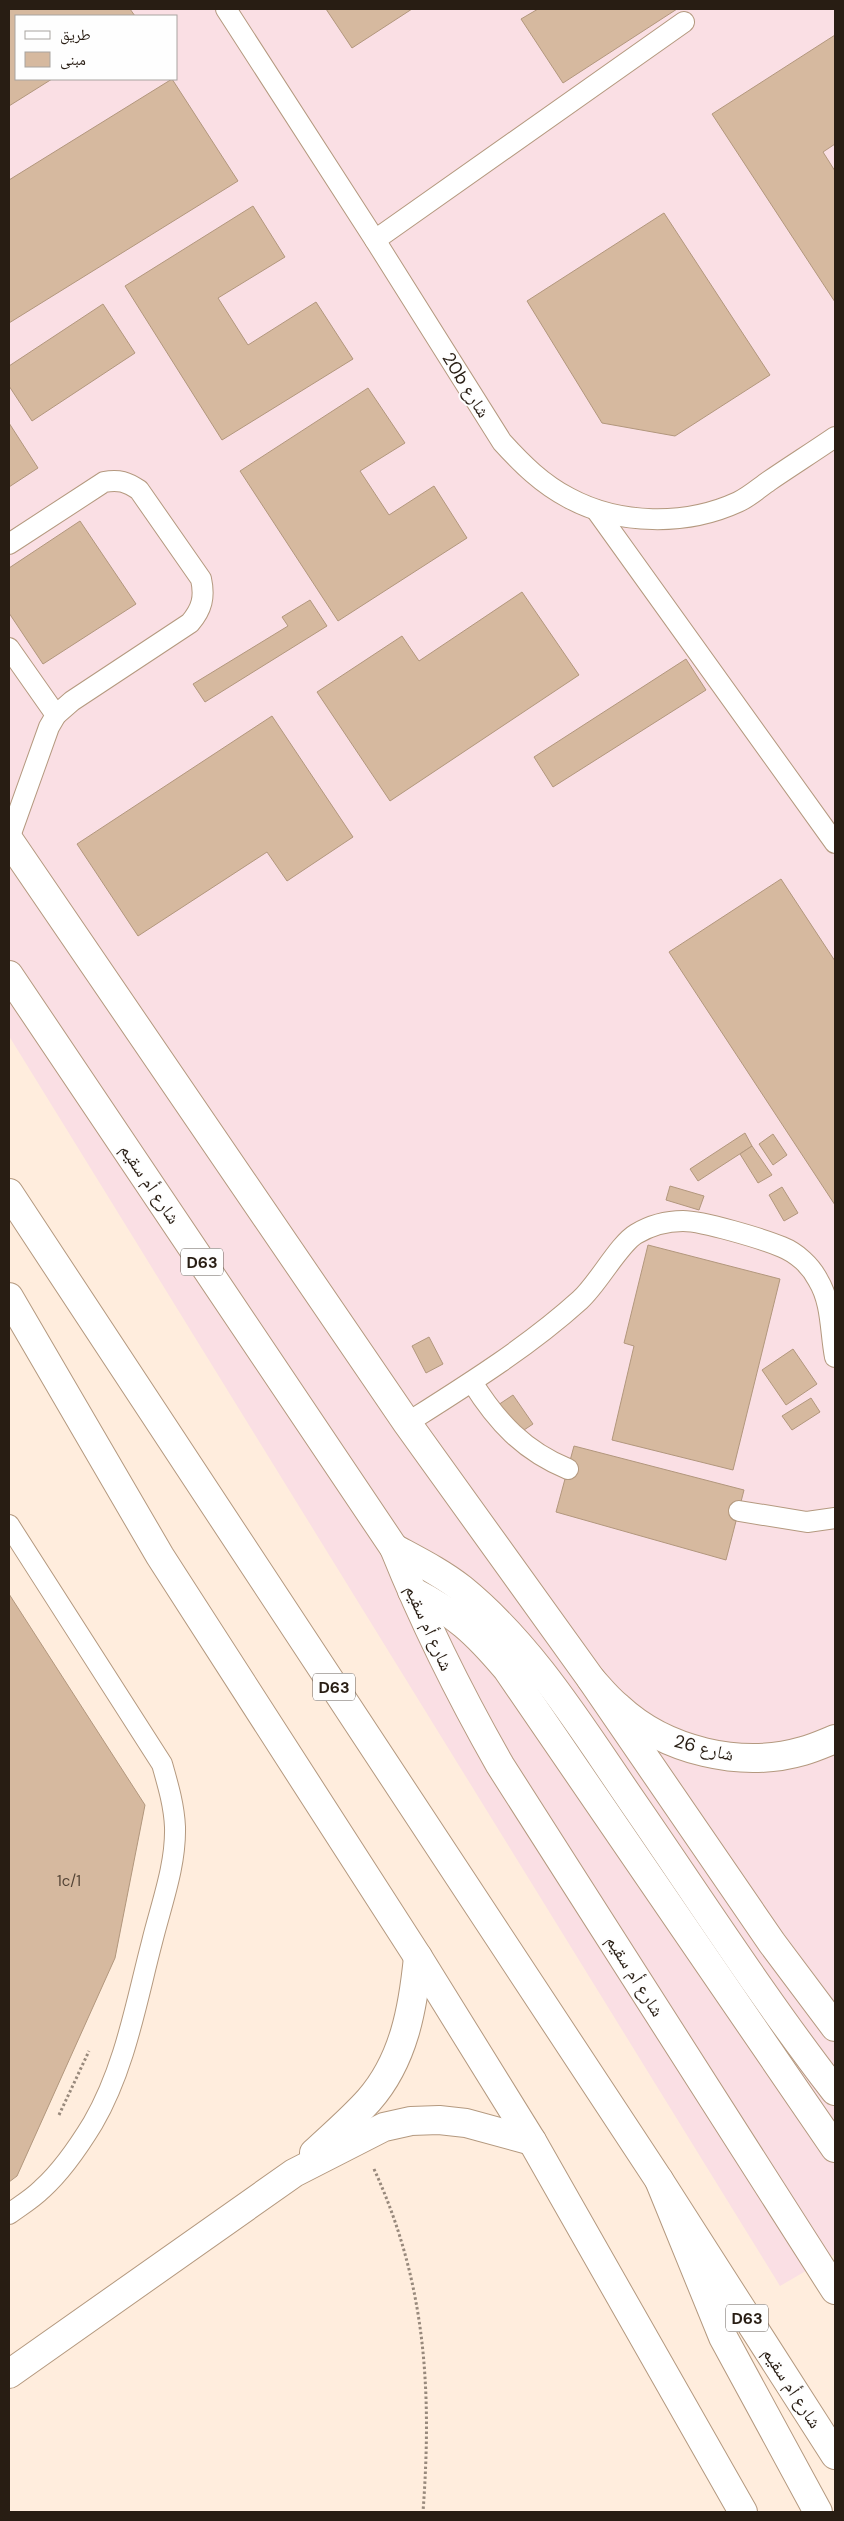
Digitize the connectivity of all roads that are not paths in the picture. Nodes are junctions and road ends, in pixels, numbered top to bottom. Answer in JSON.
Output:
{"nodes":[{"id":1,"x":226,"y":9,"type":"edge"},
{"id":2,"x":684,"y":22,"type":"dead end"},
{"id":3,"x":375,"y":240,"type":"junction"},
{"id":4,"x":835,"y":437,"type":"edge"},
{"id":5,"x":596,"y":510,"type":"junction"},
{"id":6,"x":9,"y":544,"type":"edge"},
{"id":7,"x":9,"y":648,"type":"edge"},
{"id":8,"x":56,"y":715,"type":"junction"},
{"id":9,"x":9,"y":839,"type":"edge"},
{"id":10,"x":835,"y":843,"type":"edge"},
{"id":11,"x":9,"y":975,"type":"edge"},
{"id":12,"x":9,"y":1193,"type":"edge"},
{"id":13,"x":9,"y":1297,"type":"edge"},
{"id":14,"x":835,"y":1357,"type":"edge"},
{"id":15,"x":472,"y":1382,"type":"junction"},
{"id":16,"x":407,"y":1423,"type":"junction"},
{"id":17,"x":568,"y":1469,"type":"dead end"},
{"id":18,"x":739,"y":1511,"type":"dead end"},
{"id":19,"x":835,"y":1518,"type":"edge"},
{"id":20,"x":9,"y":1525,"type":"edge"},
{"id":21,"x":394,"y":1548,"type":"junction"},
{"id":22,"x":412,"y":1591,"type":"junction"},
{"id":23,"x":591,"y":1680,"type":"junction"},
{"id":24,"x":835,"y":1739,"type":"edge"},
{"id":25,"x":418,"y":1957,"type":"junction"},
{"id":26,"x":835,"y":2027,"type":"edge"},
{"id":27,"x":835,"y":2091,"type":"edge"},
{"id":28,"x":532,"y":2141,"type":"junction"},
{"id":29,"x":835,"y":2148,"type":"edge"},
{"id":30,"x":294,"y":2173,"type":"junction"},
{"id":31,"x":659,"y":2180,"type":"junction"},
{"id":32,"x":9,"y":2214,"type":"edge"},
{"id":33,"x":835,"y":2290,"type":"edge"},
{"id":34,"x":9,"y":2374,"type":"edge"},
{"id":35,"x":835,"y":2455,"type":"edge"},
{"id":36,"x":743,"y":2512,"type":"edge"},
{"id":37,"x":818,"y":2512,"type":"edge"}],
"edges":[{"from":1,"to":3,"type":"lane","name":"20b شارع"},
{"from":2,"to":3,"type":"lane"},
{"from":3,"to":5,"type":"lane","name":"20b شارع"},
{"from":4,"to":5,"type":"lane","name":"20b شارع"},
{"from":5,"to":10,"type":"lane"},
{"from":6,"to":8,"type":"lane"},
{"from":7,"to":8,"type":"lane"},
{"from":8,"to":9,"type":"lane"},
{"from":9,"to":16,"type":"main road"},
{"from":11,"to":21,"type":"main road","name":"شارع أم سقيم","number":"D63"},
{"from":12,"to":31,"type":"main road","name":"شارع أم سقيم","number":"D63"},
{"from":13,"to":25,"type":"main road"},
{"from":14,"to":15,"type":"lane"},
{"from":15,"to":16,"type":"lane"},
{"from":15,"to":17,"type":"lane"},
{"from":16,"to":23,"type":"main road"},
{"from":18,"to":19,"type":"lane"},
{"from":20,"to":32,"type":"lane"},
{"from":21,"to":22,"type":"main road","name":"شارع أم سقيم","number":"D63"},
{"from":21,"to":27,"type":"main road"},
{"from":22,"to":29,"type":"main road"},
{"from":22,"to":33,"type":"main road","name":"شارع أم سقيم","number":"D63"},
{"from":23,"to":24,"type":"main road","name":"شارع 26"},
{"from":23,"to":26,"type":"main road"},
{"from":25,"to":28,"type":"main road"},
{"from":25,"to":30,"type":"main road"},
{"from":28,"to":30,"type":"main road"},
{"from":28,"to":36,"type":"main road"},
{"from":30,"to":34,"type":"main road"},
{"from":31,"to":35,"type":"main road","name":"شارع أم سقيم","number":"D63"},
{"from":31,"to":37,"type":"main road"}]}
